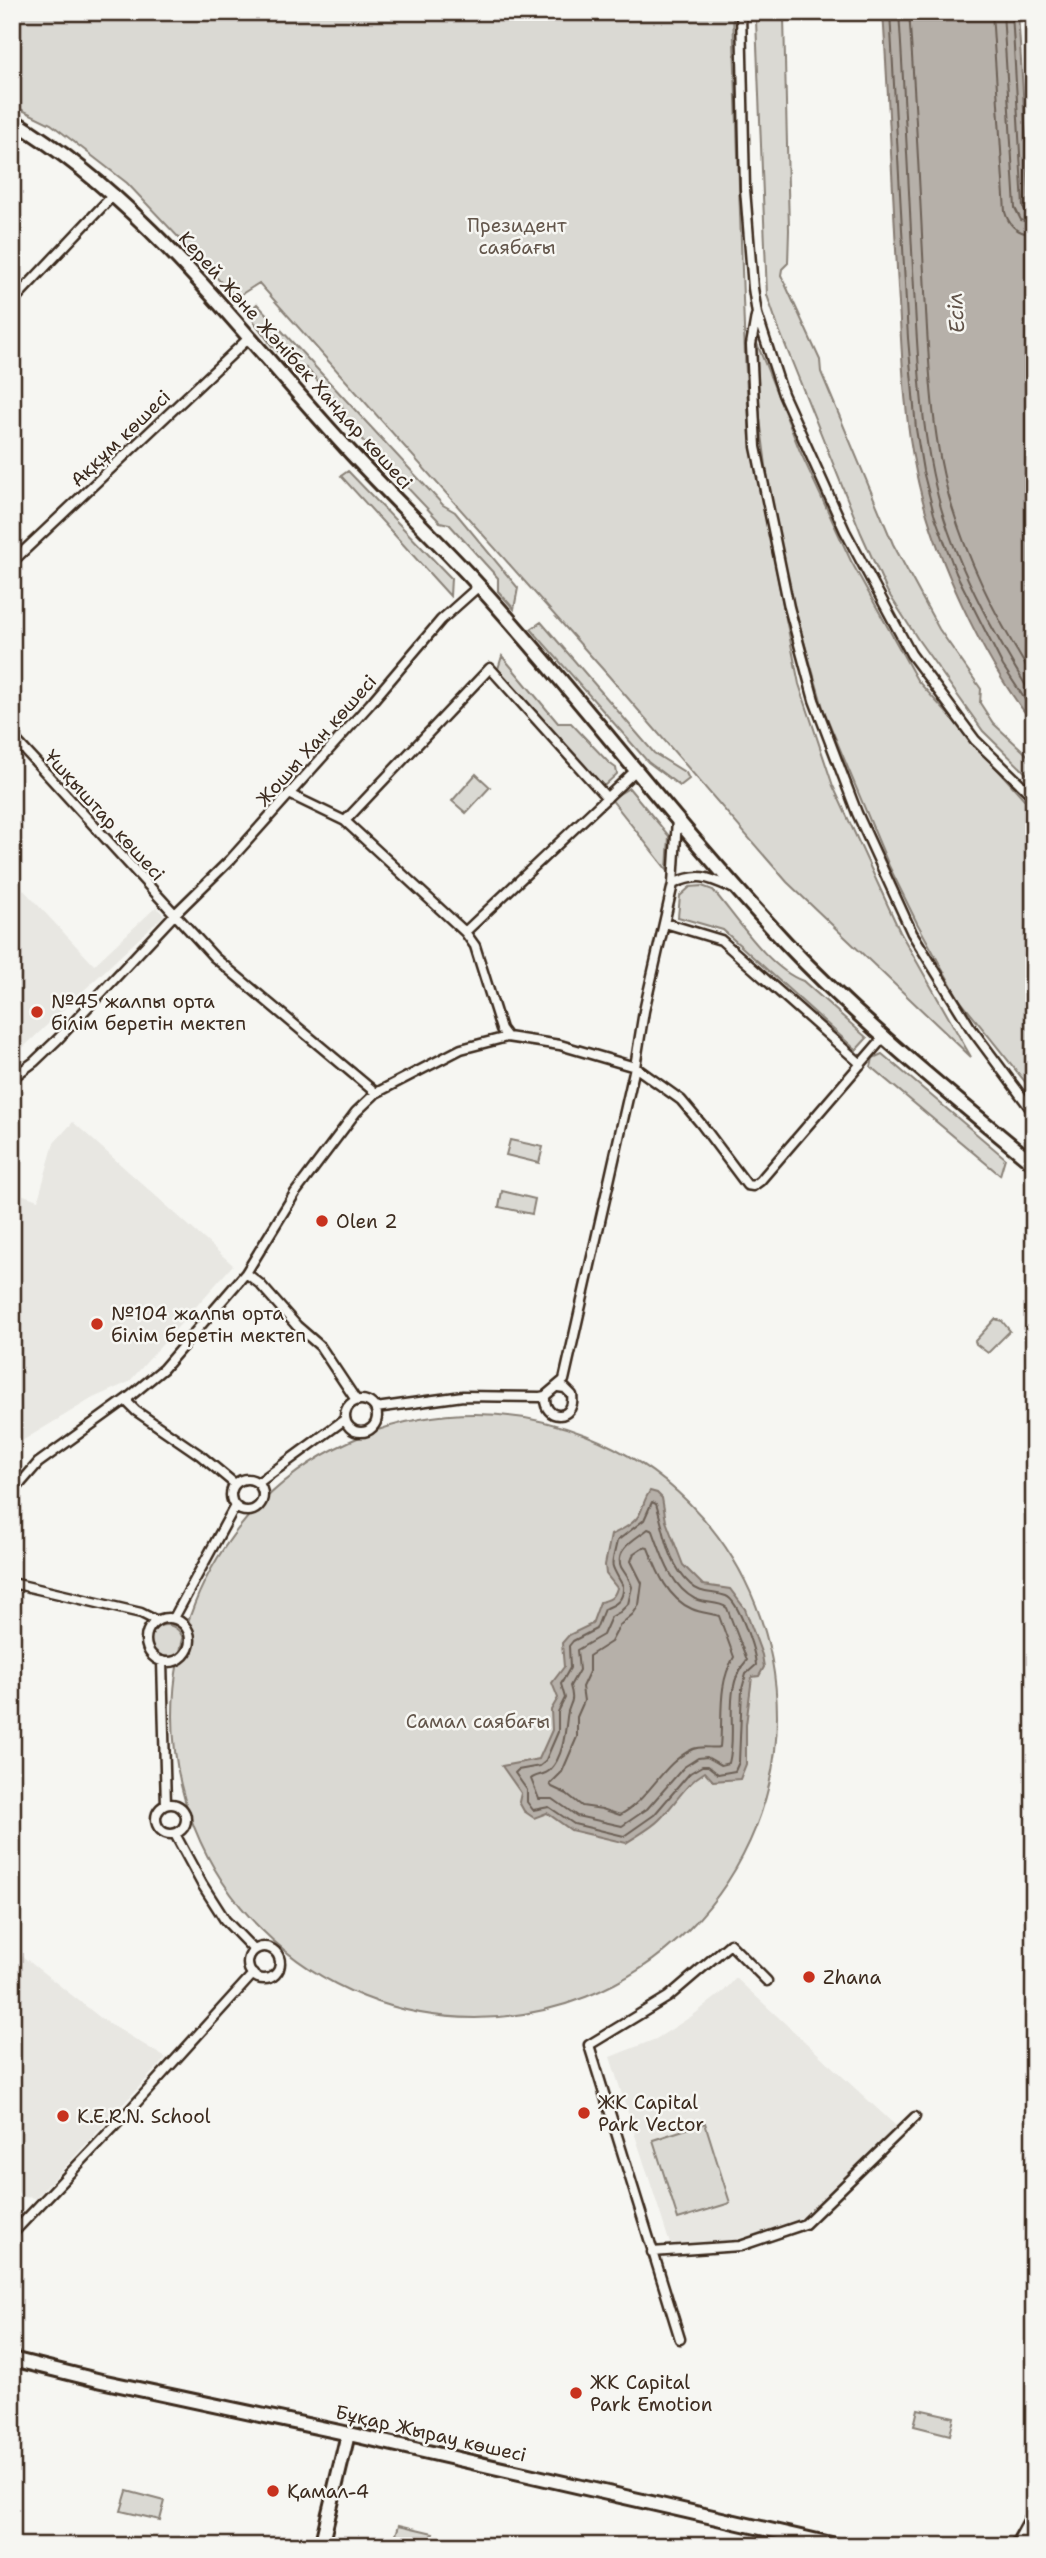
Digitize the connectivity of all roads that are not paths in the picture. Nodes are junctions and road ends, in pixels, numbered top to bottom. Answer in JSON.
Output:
{"nodes":[{"id":1,"x":741,"y":12,"type":"edge"},
{"id":2,"x":12,"y":120,"type":"edge"},
{"id":3,"x":114,"y":194,"type":"junction"},
{"id":4,"x":12,"y":302,"type":"edge"},
{"id":5,"x":757,"y":314,"type":"junction"},
{"id":6,"x":250,"y":337,"type":"junction"},
{"id":7,"x":12,"y":562,"type":"edge"},
{"id":8,"x":479,"y":586,"type":"junction"},
{"id":9,"x":12,"y":736,"type":"edge"},
{"id":10,"x":635,"y":771,"type":"junction"},
{"id":11,"x":289,"y":794,"type":"junction"},
{"id":12,"x":1034,"y":797,"type":"edge"},
{"id":13,"x":607,"y":798,"type":"junction"},
{"id":14,"x":677,"y":819,"type":"junction"},
{"id":15,"x":345,"y":821,"type":"junction"},
{"id":16,"x":673,"y":884,"type":"junction"},
{"id":17,"x":741,"y":892,"type":"junction"},
{"id":18,"x":175,"y":914,"type":"junction"},
{"id":19,"x":665,"y":923,"type":"junction"},
{"id":20,"x":465,"y":932,"type":"junction"},
{"id":21,"x":507,"y":1037,"type":"junction"},
{"id":22,"x":883,"y":1038,"type":"junction"},
{"id":23,"x":861,"y":1064,"type":"junction"},
{"id":24,"x":635,"y":1067,"type":"junction"},
{"id":25,"x":12,"y":1078,"type":"edge"},
{"id":26,"x":376,"y":1093,"type":"junction"},
{"id":27,"x":1034,"y":1113,"type":"edge"},
{"id":28,"x":1034,"y":1164,"type":"edge"},
{"id":29,"x":246,"y":1273,"type":"junction"},
{"id":30,"x":558,"y":1387,"type":"junction"},
{"id":31,"x":545,"y":1396,"type":"junction"},
{"id":32,"x":128,"y":1398,"type":"junction"},
{"id":33,"x":356,"y":1400,"type":"junction"},
{"id":34,"x":376,"y":1408,"type":"junction"},
{"id":35,"x":344,"y":1420,"type":"junction"},
{"id":36,"x":258,"y":1483,"type":"junction"},
{"id":37,"x":235,"y":1484,"type":"junction"},
{"id":38,"x":12,"y":1493,"type":"edge"},
{"id":39,"x":235,"y":1506,"type":"junction"},
{"id":40,"x":12,"y":1583,"type":"edge"},
{"id":41,"x":174,"y":1618,"type":"junction"},
{"id":42,"x":157,"y":1621,"type":"junction"},
{"id":43,"x":162,"y":1661,"type":"junction"},
{"id":44,"x":166,"y":1805,"type":"junction"},
{"id":45,"x":175,"y":1834,"type":"junction"},
{"id":46,"x":254,"y":1950,"type":"junction"},
{"id":47,"x":253,"y":1974,"type":"junction"},
{"id":48,"x":767,"y":1981,"type":"dead end"},
{"id":49,"x":915,"y":2117,"type":"dead end"},
{"id":50,"x":12,"y":2234,"type":"edge"},
{"id":51,"x":652,"y":2252,"type":"junction"},
{"id":52,"x":680,"y":2339,"type":"dead end"},
{"id":53,"x":12,"y":2359,"type":"edge"},
{"id":54,"x":348,"y":2434,"type":"junction"},
{"id":55,"x":1034,"y":2515,"type":"edge"},
{"id":56,"x":321,"y":2546,"type":"edge"},
{"id":57,"x":840,"y":2546,"type":"edge"},
{"id":58,"x":1017,"y":2546,"type":"edge"}],
"edges":[{"from":1,"to":5,"type":"street"},
{"from":2,"to":3,"type":"main road","name":"Керей Және Жәнібек Хандар көшесі"},
{"from":3,"to":4,"type":"street"},
{"from":3,"to":6,"type":"main road","name":"Керей Және Жәнібек Хандар көшесі"},
{"from":5,"to":12,"type":"street"},
{"from":5,"to":27,"type":"street"},
{"from":6,"to":7,"type":"street","name":"Аққұм көшесі"},
{"from":6,"to":8,"type":"main road","name":"Керей Және Жәнібек Хандар көшесі"},
{"from":8,"to":10,"type":"main road","name":"Керей Және Жәнібек Хандар көшесі"},
{"from":8,"to":11,"type":"street","name":"Жошы Хан көшесі"},
{"from":9,"to":18,"type":"street","name":"Ұшқыштар көшесі"},
{"from":10,"to":13,"type":"street"},
{"from":10,"to":14,"type":"main road","name":"Керей Және Жәнібек Хандар көшесі"},
{"from":11,"to":15,"type":"street"},
{"from":11,"to":18,"type":"street","name":"Жошы Хан көшесі"},
{"from":13,"to":15,"type":"street"},
{"from":13,"to":20,"type":"street"},
{"from":14,"to":16,"type":"street"},
{"from":14,"to":17,"type":"main road","name":"Керей Және Жәнібек Хандар көшесі"},
{"from":15,"to":20,"type":"street"},
{"from":16,"to":17,"type":"street"},
{"from":16,"to":19,"type":"street"},
{"from":17,"to":22,"type":"main road","name":"Керей Және Жәнібек Хандар көшесі"},
{"from":18,"to":25,"type":"street","name":"Жошы Хан көшесі"},
{"from":18,"to":26,"type":"street","name":"Ұшқыштар көшесі"},
{"from":19,"to":23,"type":"street"},
{"from":19,"to":24,"type":"street"},
{"from":20,"to":21,"type":"street"},
{"from":21,"to":24,"type":"street"},
{"from":21,"to":26,"type":"street"},
{"from":22,"to":23,"type":"street"},
{"from":22,"to":28,"type":"main road","name":"Керей Және Жәнібек Хандар көшесі"},
{"from":23,"to":24,"type":"street"},
{"from":24,"to":30,"type":"street"},
{"from":26,"to":29,"type":"street"},
{"from":29,"to":32,"type":"street"},
{"from":29,"to":33,"type":"street"},
{"from":30,"to":31,"type":"street"},
{"from":30,"to":31,"type":"street"},
{"from":31,"to":34,"type":"street"},
{"from":32,"to":37,"type":"street"},
{"from":32,"to":38,"type":"street"},
{"from":33,"to":34,"type":"street"},
{"from":33,"to":35,"type":"street"},
{"from":34,"to":35,"type":"street"},
{"from":35,"to":36,"type":"street"},
{"from":36,"to":37,"type":"street"},
{"from":36,"to":39,"type":"street"},
{"from":37,"to":39,"type":"street"},
{"from":39,"to":41,"type":"street"},
{"from":40,"to":42,"type":"street"},
{"from":41,"to":42,"type":"street"},
{"from":41,"to":43,"type":"street"},
{"from":42,"to":43,"type":"street"},
{"from":43,"to":44,"type":"street"},
{"from":44,"to":45,"type":"street"},
{"from":44,"to":45,"type":"street"},
{"from":45,"to":46,"type":"street"},
{"from":46,"to":47,"type":"street"},
{"from":46,"to":47,"type":"street"},
{"from":47,"to":50,"type":"street"},
{"from":48,"to":51,"type":"street"},
{"from":49,"to":51,"type":"street"},
{"from":51,"to":52,"type":"street"},
{"from":53,"to":54,"type":"main road","name":"Бұқар Жырау көшесі"},
{"from":54,"to":56,"type":"main road"},
{"from":54,"to":57,"type":"main road","name":"Бұқар Жырау көшесі"},
{"from":55,"to":58,"type":"main road"}]}
